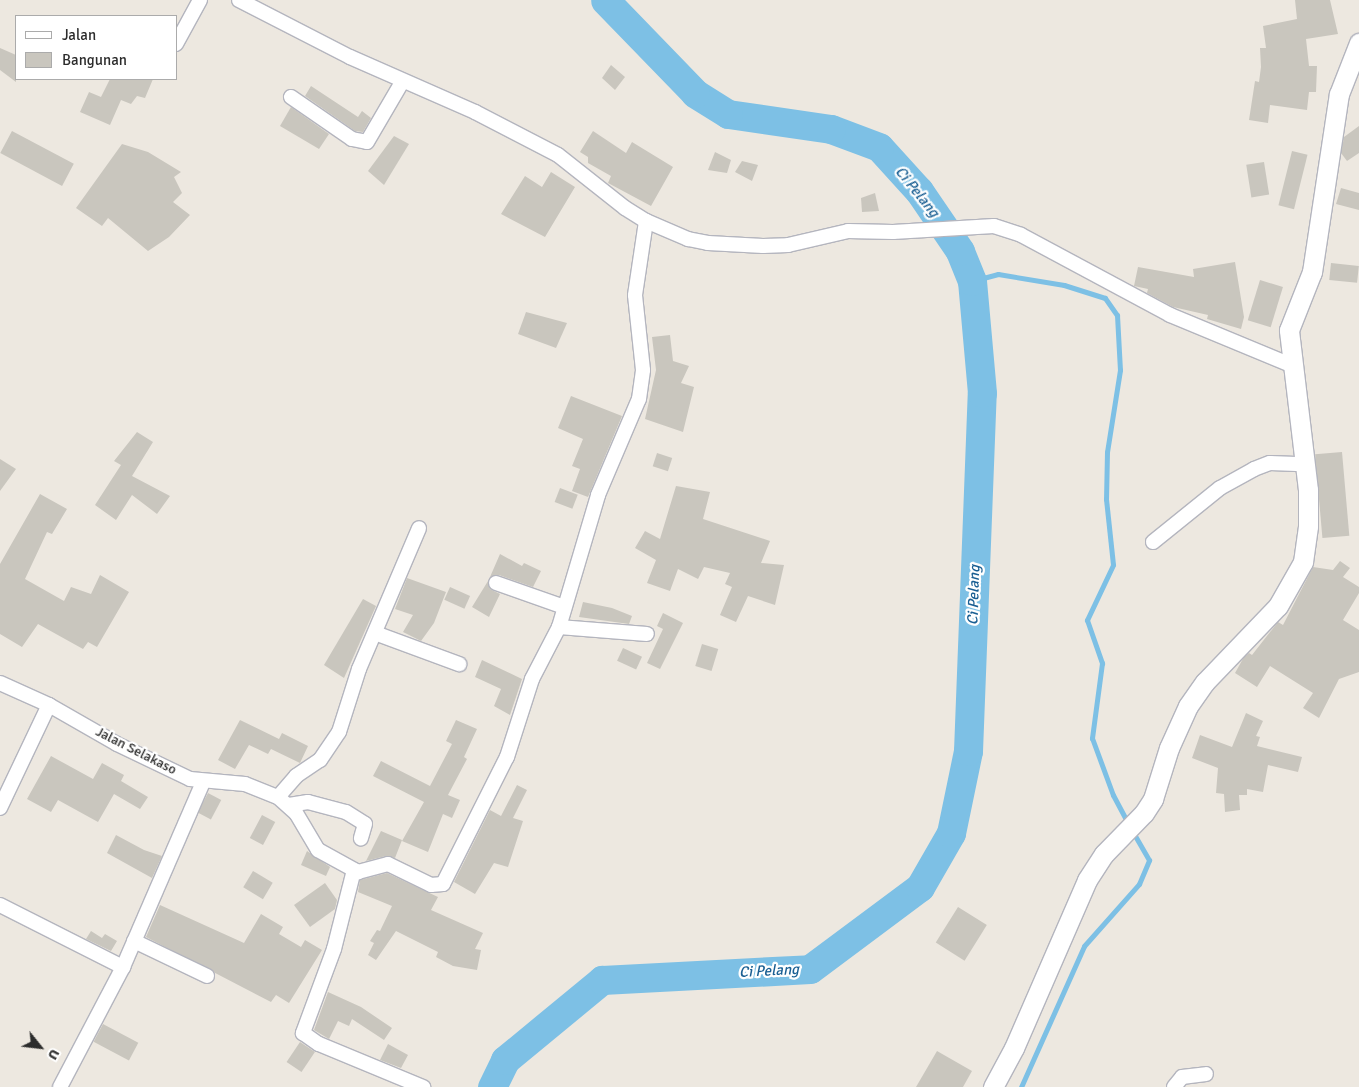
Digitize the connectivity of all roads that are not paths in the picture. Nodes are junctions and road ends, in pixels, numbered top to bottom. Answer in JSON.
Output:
{"nodes":[{"id":1,"x":200,"y":0,"type":"edge"},
{"id":2,"x":239,"y":0,"type":"edge"},
{"id":3,"x":178,"y":40,"type":"edge"},
{"id":4,"x":1359,"y":42,"type":"edge"},
{"id":5,"x":402,"y":82,"type":"junction"},
{"id":6,"x":290,"y":97,"type":"dead end"},
{"id":7,"x":646,"y":221,"type":"junction"},
{"id":8,"x":1291,"y":365,"type":"junction"},
{"id":9,"x":1303,"y":464,"type":"junction"},
{"id":10,"x":420,"y":528,"type":"dead end"},
{"id":11,"x":1153,"y":542,"type":"dead end"},
{"id":12,"x":496,"y":583,"type":"dead end"},
{"id":13,"x":564,"y":607,"type":"junction"},
{"id":14,"x":559,"y":627,"type":"junction"},
{"id":15,"x":375,"y":633,"type":"junction"},
{"id":16,"x":647,"y":634,"type":"dead end"},
{"id":17,"x":459,"y":664,"type":"dead end"},
{"id":18,"x":0,"y":683,"type":"edge"},
{"id":19,"x":49,"y":704,"type":"junction"},
{"id":20,"x":202,"y":782,"type":"junction"},
{"id":21,"x":283,"y":801,"type":"junction"},
{"id":22,"x":0,"y":808,"type":"edge"},
{"id":23,"x":361,"y":838,"type":"dead end"},
{"id":24,"x":354,"y":870,"type":"junction"},
{"id":25,"x":0,"y":905,"type":"edge"},
{"id":26,"x":134,"y":941,"type":"junction"},
{"id":27,"x":123,"y":967,"type":"junction"},
{"id":28,"x":208,"y":976,"type":"dead end"},
{"id":29,"x":1206,"y":1074,"type":"dead end"},
{"id":30,"x":407,"y":1084,"type":"edge"},
{"id":31,"x":60,"y":1087,"type":"edge"},
{"id":32,"x":423,"y":1087,"type":"edge"},
{"id":33,"x":993,"y":1087,"type":"edge"},
{"id":34,"x":1174,"y":1087,"type":"edge"}],
"edges":[{"from":1,"to":3,"type":"street"},
{"from":2,"to":5,"type":"street"},
{"from":4,"to":8,"type":"street"},
{"from":5,"to":6,"type":"street"},
{"from":5,"to":7,"type":"street"},
{"from":7,"to":8,"type":"street"},
{"from":7,"to":13,"type":"street"},
{"from":8,"to":9,"type":"street"},
{"from":9,"to":11,"type":"street"},
{"from":9,"to":33,"type":"street"},
{"from":10,"to":15,"type":"street"},
{"from":12,"to":13,"type":"street"},
{"from":13,"to":14,"type":"street"},
{"from":14,"to":16,"type":"street"},
{"from":14,"to":24,"type":"street"},
{"from":15,"to":17,"type":"street"},
{"from":15,"to":21,"type":"street"},
{"from":18,"to":19,"type":"street","name":"Jalan Selakaso"},
{"from":19,"to":20,"type":"street","name":"Jalan Selakaso"},
{"from":19,"to":22,"type":"street"},
{"from":20,"to":21,"type":"street","name":"Jalan Selakaso"},
{"from":20,"to":26,"type":"street"},
{"from":21,"to":23,"type":"street"},
{"from":21,"to":24,"type":"street"},
{"from":24,"to":30,"type":"street"},
{"from":25,"to":27,"type":"street"},
{"from":26,"to":27,"type":"street"},
{"from":26,"to":28,"type":"street"},
{"from":27,"to":31,"type":"street"},
{"from":29,"to":34,"type":"street"},
{"from":30,"to":32,"type":"street"}]}
